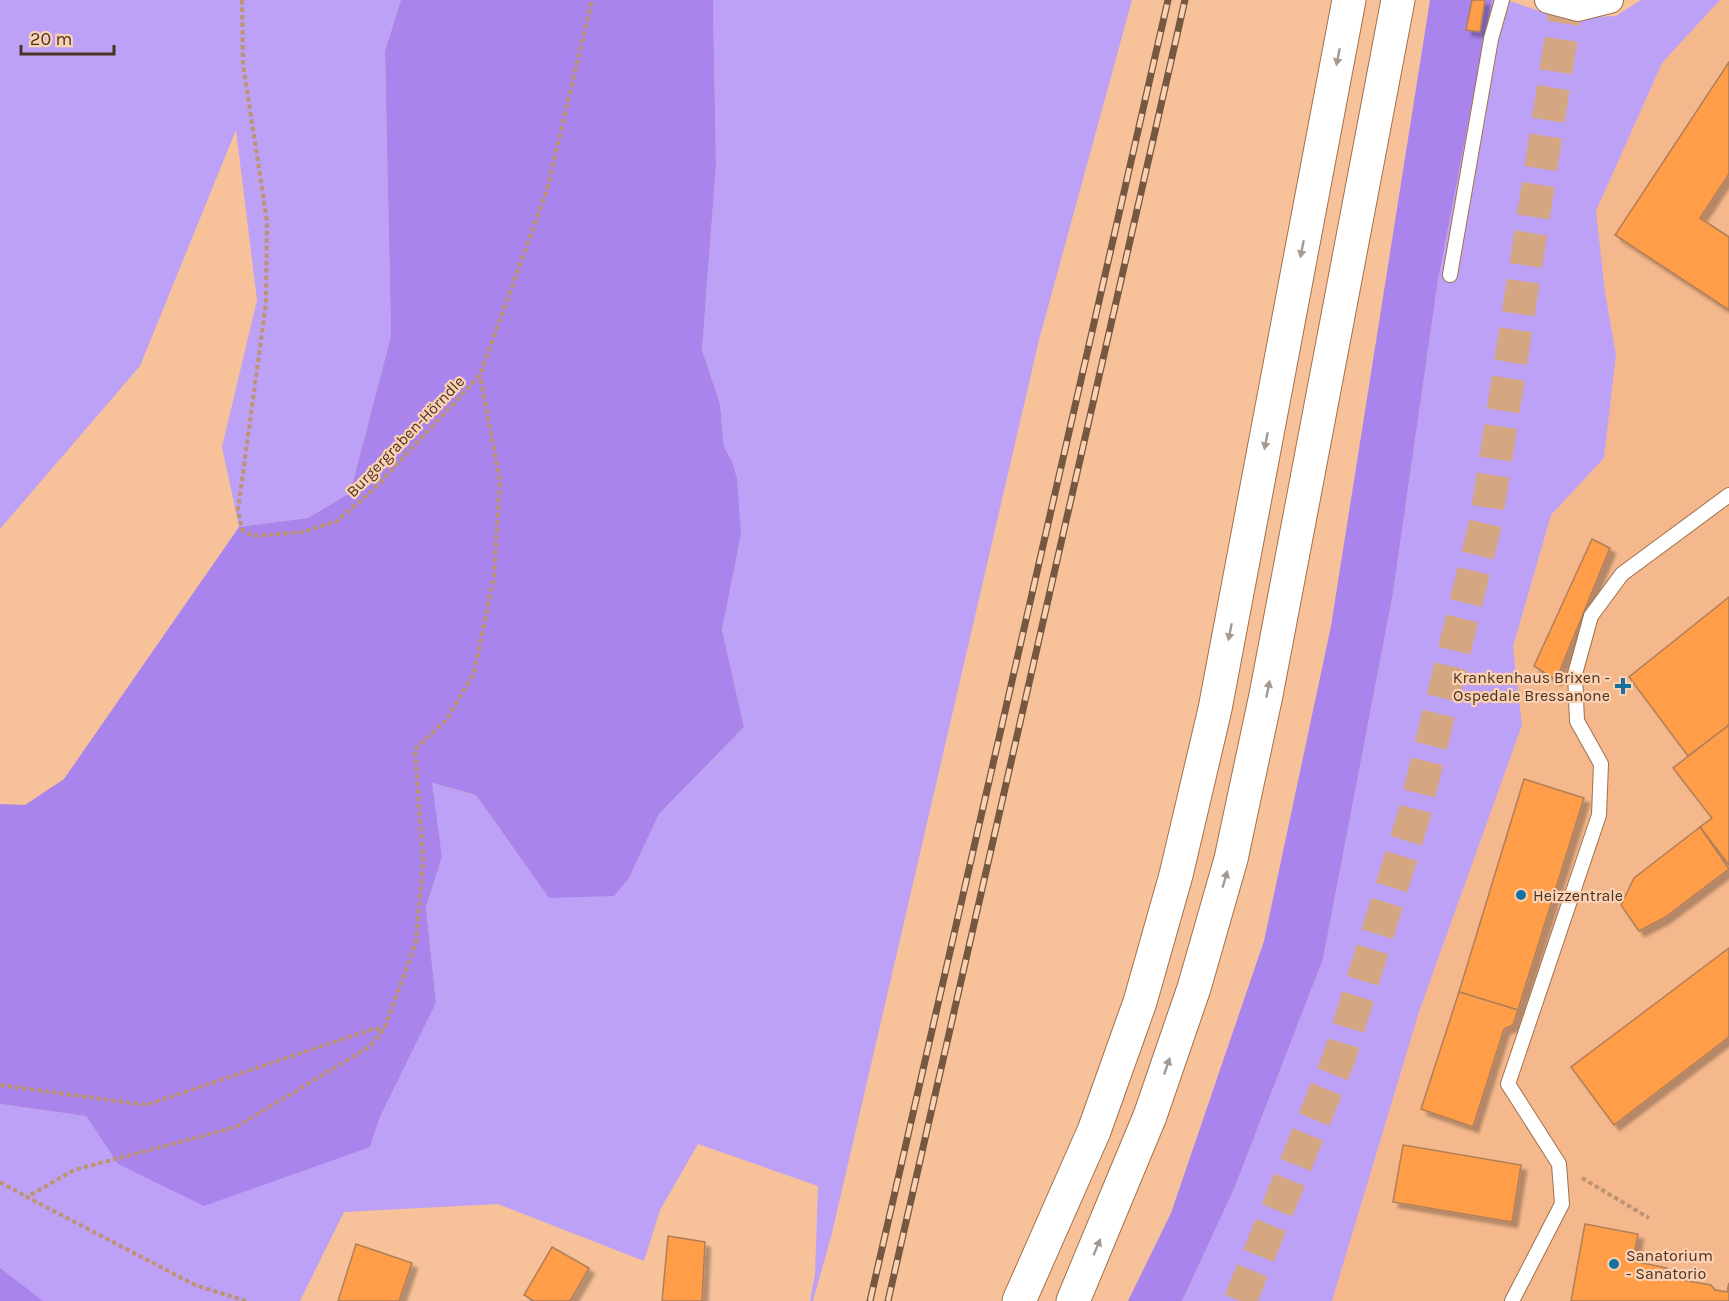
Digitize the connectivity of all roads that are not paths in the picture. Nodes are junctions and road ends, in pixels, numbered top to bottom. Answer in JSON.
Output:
{"nodes":[{"id":1,"x":1349,"y":0,"type":"edge"},
{"id":2,"x":1398,"y":0,"type":"edge"},
{"id":3,"x":1502,"y":0,"type":"edge"},
{"id":4,"x":1548,"y":0,"type":"edge"},
{"id":5,"x":1610,"y":0,"type":"edge"},
{"id":6,"x":1450,"y":275,"type":"dead end"},
{"id":7,"x":1729,"y":495,"type":"edge"},
{"id":8,"x":1020,"y":1301,"type":"edge"},
{"id":9,"x":1073,"y":1301,"type":"edge"},
{"id":10,"x":1512,"y":1301,"type":"edge"}],
"edges":[{"from":1,"to":8,"type":"highway","one_way":true},
{"from":9,"to":2,"type":"highway","one_way":true},
{"from":3,"to":6,"type":"lane"},
{"from":4,"to":5,"type":"street"},
{"from":7,"to":10,"type":"lane"}]}
